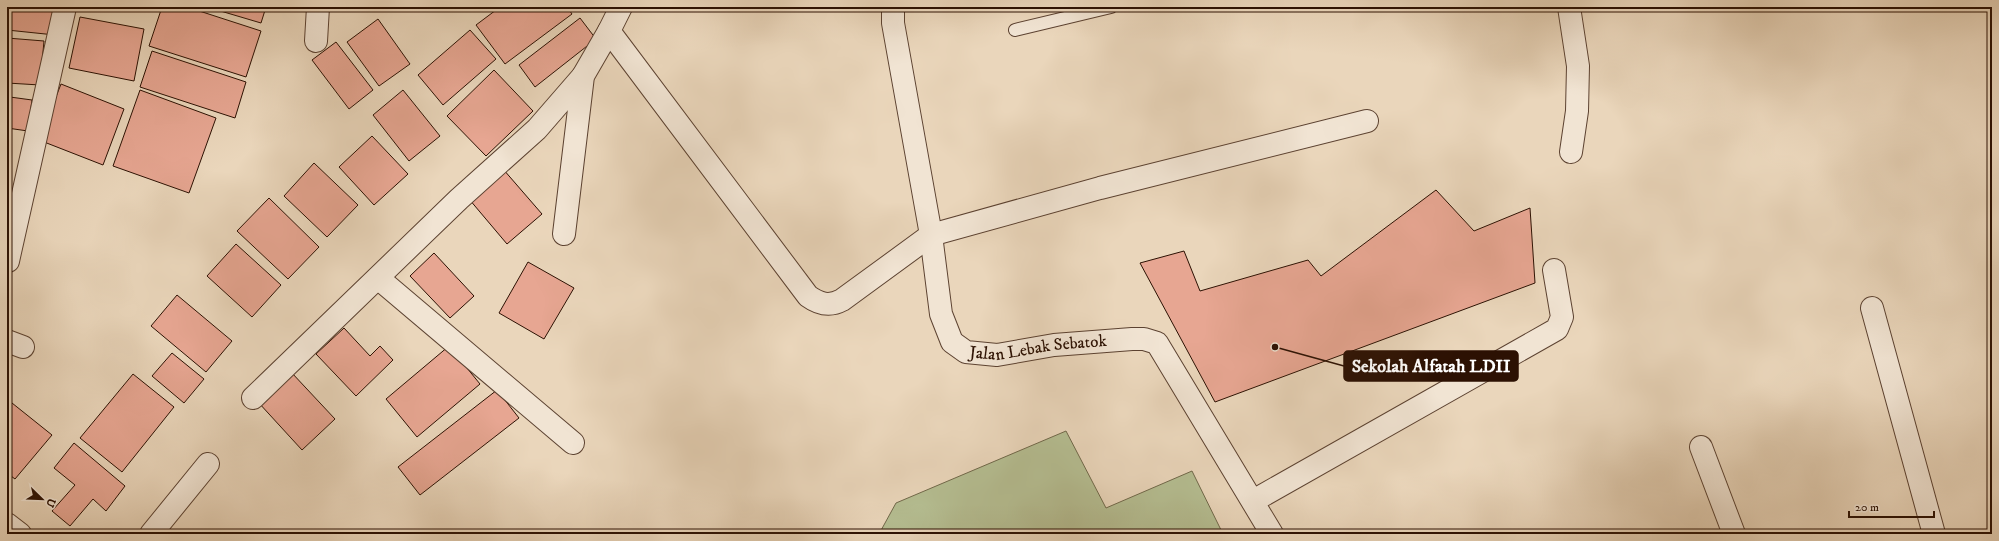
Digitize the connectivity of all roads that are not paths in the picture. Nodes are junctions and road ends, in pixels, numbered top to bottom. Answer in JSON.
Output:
{"nodes":[{"id":1,"x":66,"y":7,"type":"edge"},
{"id":2,"x":318,"y":7,"type":"edge"},
{"id":3,"x":621,"y":7,"type":"edge"},
{"id":4,"x":1111,"y":7,"type":"edge"},
{"id":5,"x":1569,"y":7,"type":"edge"},
{"id":6,"x":893,"y":15,"type":"edge"},
{"id":7,"x":1015,"y":30,"type":"dead end"},
{"id":8,"x":609,"y":31,"type":"junction"},
{"id":9,"x":316,"y":42,"type":"dead end"},
{"id":10,"x":583,"y":76,"type":"junction"},
{"id":11,"x":1367,"y":122,"type":"dead end"},
{"id":12,"x":1570,"y":152,"type":"dead end"},
{"id":13,"x":564,"y":234,"type":"dead end"},
{"id":14,"x":931,"y":236,"type":"junction"},
{"id":15,"x":8,"y":261,"type":"dead end"},
{"id":16,"x":1554,"y":270,"type":"dead end"},
{"id":17,"x":378,"y":278,"type":"junction"},
{"id":18,"x":1872,"y":308,"type":"dead end"},
{"id":19,"x":253,"y":398,"type":"dead end"},
{"id":20,"x":573,"y":443,"type":"dead end"},
{"id":21,"x":1701,"y":447,"type":"dead end"},
{"id":22,"x":208,"y":464,"type":"dead end"},
{"id":23,"x":1253,"y":501,"type":"junction"},
{"id":24,"x":7,"y":524,"type":"edge"},
{"id":25,"x":20,"y":534,"type":"edge"},
{"id":26,"x":151,"y":534,"type":"edge"},
{"id":27,"x":1272,"y":534,"type":"edge"},
{"id":28,"x":1734,"y":534,"type":"edge"},
{"id":29,"x":1934,"y":534,"type":"edge"}],
"edges":[{"from":1,"to":15,"type":"street"},
{"from":2,"to":9,"type":"street"},
{"from":3,"to":8,"type":"street"},
{"from":4,"to":7,"type":"lane"},
{"from":5,"to":12,"type":"street"},
{"from":6,"to":14,"type":"street","name":"Jalan Lebak Sebatok"},
{"from":8,"to":10,"type":"street"},
{"from":8,"to":14,"type":"street"},
{"from":10,"to":13,"type":"street"},
{"from":10,"to":17,"type":"street"},
{"from":11,"to":14,"type":"street"},
{"from":14,"to":23,"type":"street","name":"Jalan Lebak Sebatok"},
{"from":16,"to":23,"type":"street"},
{"from":17,"to":19,"type":"street"},
{"from":17,"to":20,"type":"street"},
{"from":18,"to":29,"type":"street"},
{"from":21,"to":28,"type":"street"},
{"from":22,"to":26,"type":"street"},
{"from":23,"to":27,"type":"street","name":"Jalan Lebak Sebatok"},
{"from":24,"to":25,"type":"street"}]}
